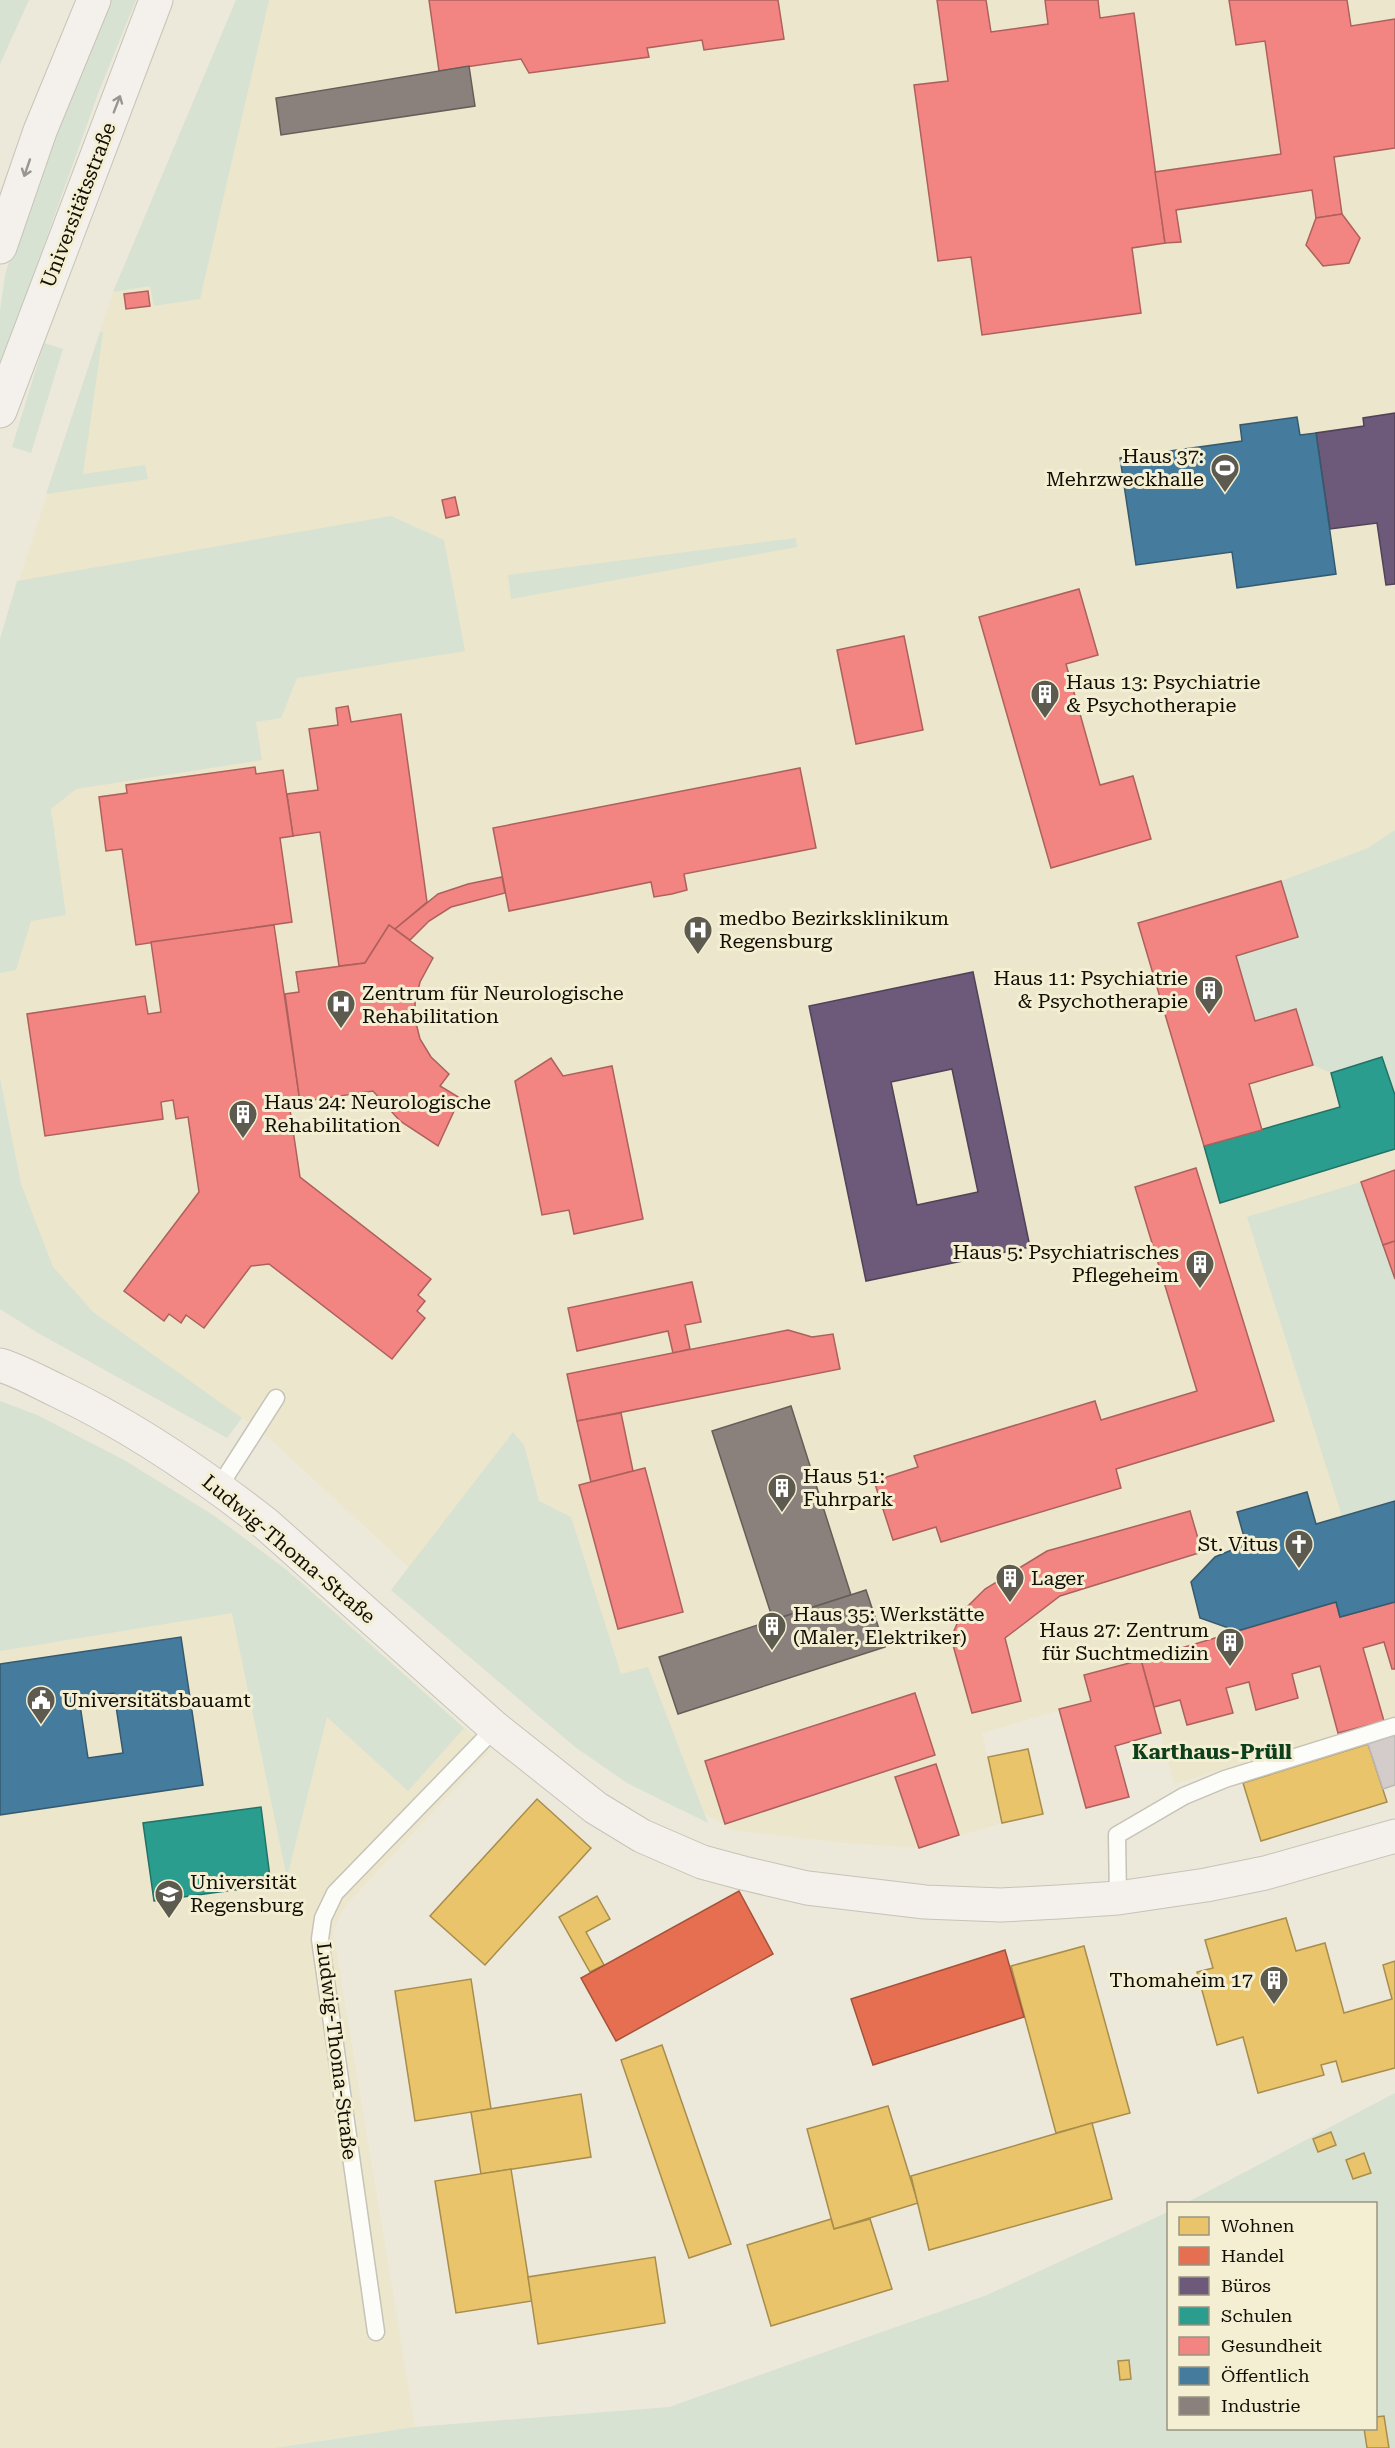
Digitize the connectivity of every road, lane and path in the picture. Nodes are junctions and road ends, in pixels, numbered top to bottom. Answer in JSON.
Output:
{"nodes":[{"id":1,"x":94,"y":0,"type":"edge"},
{"id":2,"x":156,"y":0,"type":"edge"},
{"id":3,"x":0,"y":247,"type":"edge"},
{"id":4,"x":0,"y":411,"type":"edge"},
{"id":5,"x":0,"y":1365,"type":"edge"},
{"id":6,"x":276,"y":1398,"type":"dead end"},
{"id":7,"x":219,"y":1487,"type":"junction"},
{"id":8,"x":1395,"y":1726,"type":"edge"},
{"id":9,"x":495,"y":1728,"type":"junction"},
{"id":10,"x":1395,"y":1836,"type":"edge"},
{"id":11,"x":1118,"y":1898,"type":"junction"},
{"id":12,"x":375,"y":2332,"type":"dead end"}],
"edges":[{"from":1,"to":3,"type":"street","one_way":true},
{"from":4,"to":2,"type":"street","name":"Universitätsstraße","one_way":true},
{"from":5,"to":7,"type":"street","name":"Ludwig-Thoma-Straße"},
{"from":6,"to":7,"type":"lane"},
{"from":7,"to":9,"type":"street","name":"Ludwig-Thoma-Straße"},
{"from":8,"to":11,"type":"lane"},
{"from":9,"to":11,"type":"street","name":"Ludwig-Thoma-Straße"},
{"from":9,"to":12,"type":"lane","name":"Ludwig-Thoma-Straße"},
{"from":10,"to":11,"type":"street","name":"Ludwig-Thoma-Straße"}]}
